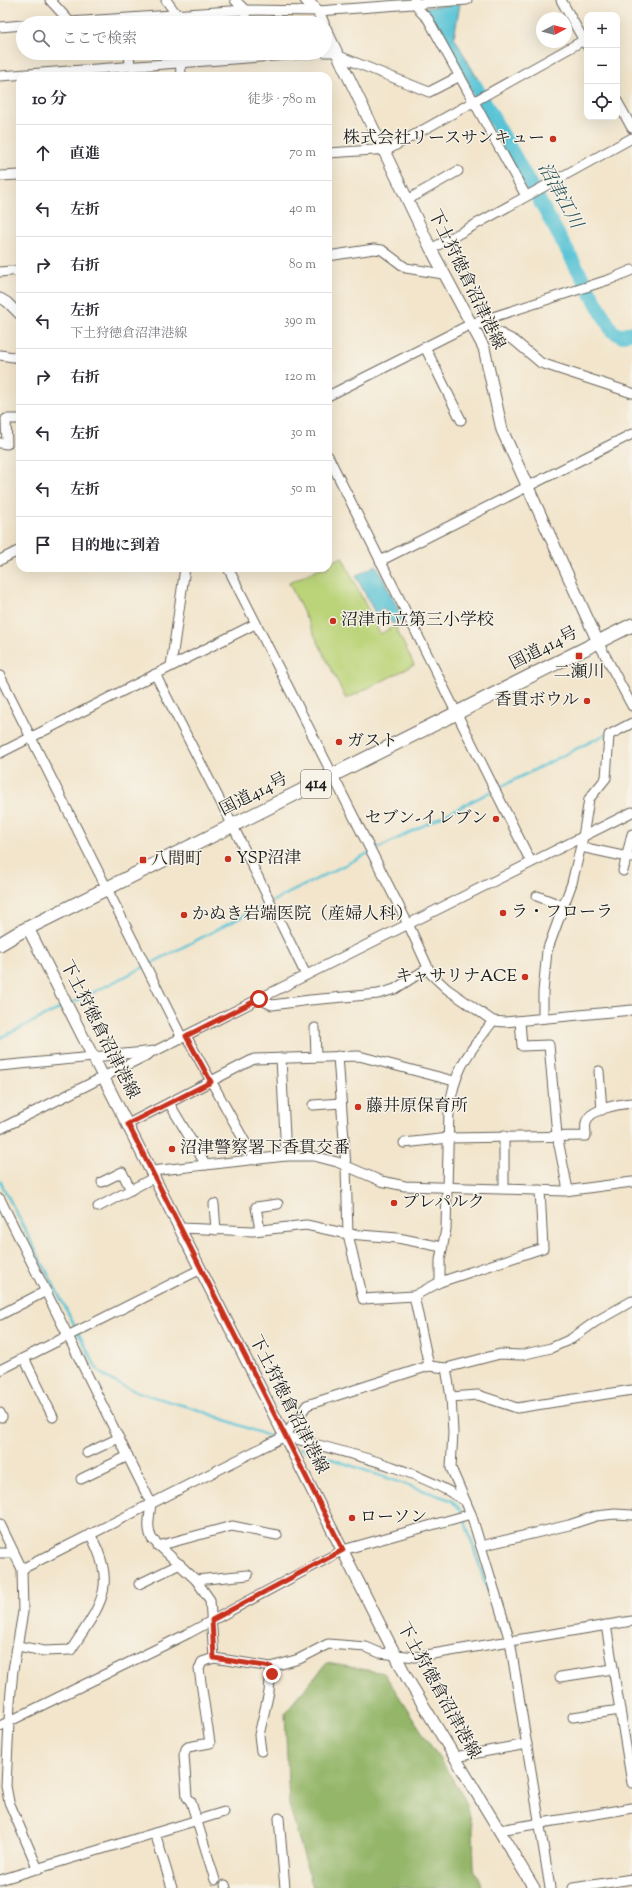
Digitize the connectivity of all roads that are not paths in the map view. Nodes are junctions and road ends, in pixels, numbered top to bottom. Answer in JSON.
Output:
{"nodes":[{"id":1,"x":50,"y":0,"type":"edge"},
{"id":2,"x":166,"y":0,"type":"edge"},
{"id":3,"x":235,"y":0,"type":"edge"},
{"id":4,"x":306,"y":0,"type":"edge"},
{"id":5,"x":316,"y":0,"type":"edge"},
{"id":6,"x":462,"y":0,"type":"edge"},
{"id":7,"x":561,"y":0,"type":"edge"},
{"id":8,"x":415,"y":2,"type":"edge"},
{"id":9,"x":245,"y":10,"type":"junction"},
{"id":10,"x":318,"y":12,"type":"junction"},
{"id":11,"x":65,"y":16,"type":"edge"},
{"id":12,"x":175,"y":16,"type":"edge"},
{"id":13,"x":200,"y":16,"type":"edge"},
{"id":14,"x":245,"y":16,"type":"edge"},
{"id":15,"x":320,"y":16,"type":"edge"},
{"id":16,"x":16,"y":26,"type":"edge"},
{"id":17,"x":0,"y":27,"type":"edge"},
{"id":18,"x":584,"y":41,"type":"edge"},
{"id":19,"x":332,"y":42,"type":"edge"},
{"id":20,"x":584,"y":44,"type":"edge"},
{"id":21,"x":332,"y":53,"type":"edge"},
{"id":22,"x":338,"y":54,"type":"junction"},
{"id":23,"x":130,"y":60,"type":"edge"},
{"id":24,"x":206,"y":60,"type":"edge"},
{"id":25,"x":180,"y":63,"type":"junction"},
{"id":26,"x":130,"y":66,"type":"junction"},
{"id":27,"x":64,"y":72,"type":"edge"},
{"id":28,"x":181,"y":72,"type":"edge"},
{"id":29,"x":16,"y":75,"type":"edge"},
{"id":30,"x":0,"y":76,"type":"edge"},
{"id":31,"x":460,"y":76,"type":"junction"},
{"id":32,"x":474,"y":101,"type":"junction"},
{"id":33,"x":620,"y":106,"type":"edge"},
{"id":34,"x":632,"y":128,"type":"edge"},
{"id":35,"x":632,"y":138,"type":"edge"},
{"id":36,"x":384,"y":149,"type":"junction"},
{"id":37,"x":332,"y":153,"type":"edge"},
{"id":38,"x":458,"y":171,"type":"dead end"},
{"id":39,"x":16,"y":175,"type":"edge"},
{"id":40,"x":0,"y":176,"type":"edge"},
{"id":41,"x":526,"y":196,"type":"junction"},
{"id":42,"x":407,"y":200,"type":"junction"},
{"id":43,"x":430,"y":249,"type":"junction"},
{"id":44,"x":332,"y":255,"type":"edge"},
{"id":45,"x":16,"y":270,"type":"edge"},
{"id":46,"x":632,"y":270,"type":"edge"},
{"id":47,"x":0,"y":272,"type":"edge"},
{"id":48,"x":443,"y":274,"type":"junction"},
{"id":49,"x":0,"y":298,"type":"edge"},
{"id":50,"x":16,"y":311,"type":"edge"},
{"id":51,"x":474,"y":323,"type":"junction"},
{"id":52,"x":425,"y":347,"type":"junction"},
{"id":53,"x":0,"y":356,"type":"edge"},
{"id":54,"x":16,"y":358,"type":"edge"},
{"id":55,"x":632,"y":393,"type":"edge"},
{"id":56,"x":332,"y":394,"type":"edge"},
{"id":57,"x":16,"y":419,"type":"edge"},
{"id":58,"x":461,"y":420,"type":"dead end"},
{"id":59,"x":632,"y":434,"type":"edge"},
{"id":60,"x":0,"y":443,"type":"edge"},
{"id":61,"x":332,"y":464,"type":"edge"},
{"id":62,"x":528,"y":487,"type":"junction"},
{"id":63,"x":16,"y":552,"type":"edge"},
{"id":64,"x":0,"y":560,"type":"edge"},
{"id":65,"x":380,"y":561,"type":"junction"},
{"id":66,"x":184,"y":572,"type":"edge"},
{"id":67,"x":230,"y":572,"type":"edge"},
{"id":68,"x":255,"y":624,"type":"junction"},
{"id":69,"x":632,"y":625,"type":"edge"},
{"id":70,"x":598,"y":642,"type":"junction"},
{"id":71,"x":171,"y":666,"type":"junction"},
{"id":72,"x":155,"y":674,"type":"junction"},
{"id":73,"x":0,"y":676,"type":"edge"},
{"id":74,"x":632,"y":706,"type":"edge"},
{"id":75,"x":457,"y":713,"type":"junction"},
{"id":76,"x":632,"y":723,"type":"edge"},
{"id":77,"x":31,"y":737,"type":"junction"},
{"id":78,"x":0,"y":753,"type":"edge"},
{"id":79,"x":333,"y":775,"type":"junction"},
{"id":80,"x":632,"y":812,"type":"edge"},
{"id":81,"x":233,"y":826,"type":"junction"},
{"id":82,"x":632,"y":834,"type":"edge"},
{"id":83,"x":583,"y":837,"type":"junction"},
{"id":84,"x":581,"y":847,"type":"junction"},
{"id":85,"x":629,"y":857,"type":"edge"},
{"id":86,"x":531,"y":862,"type":"junction"},
{"id":87,"x":623,"y":871,"type":"dead end"},
{"id":88,"x":107,"y":889,"type":"junction"},
{"id":89,"x":537,"y":896,"type":"dead end"},
{"id":90,"x":563,"y":906,"type":"junction"},
{"id":91,"x":408,"y":924,"type":"junction"},
{"id":92,"x":28,"y":928,"type":"junction"},
{"id":93,"x":0,"y":944,"type":"edge"},
{"id":94,"x":428,"y":968,"type":"junction"},
{"id":95,"x":306,"y":975,"type":"junction"},
{"id":96,"x":259,"y":999,"type":"junction"},
{"id":97,"x":632,"y":1010,"type":"edge"},
{"id":98,"x":543,"y":1018,"type":"junction"},
{"id":99,"x":493,"y":1021,"type":"junction"},
{"id":100,"x":520,"y":1021,"type":"junction"},
{"id":101,"x":315,"y":1028,"type":"dead end"},
{"id":102,"x":184,"y":1037,"type":"junction"},
{"id":103,"x":155,"y":1051,"type":"junction"},
{"id":104,"x":338,"y":1056,"type":"junction"},
{"id":105,"x":94,"y":1057,"type":"junction"},
{"id":106,"x":316,"y":1057,"type":"junction"},
{"id":107,"x":281,"y":1058,"type":"junction"},
{"id":108,"x":0,"y":1066,"type":"edge"},
{"id":109,"x":599,"y":1071,"type":"dead end"},
{"id":110,"x":104,"y":1077,"type":"junction"},
{"id":111,"x":454,"y":1081,"type":"junction"},
{"id":112,"x":211,"y":1082,"type":"junction"},
{"id":113,"x":170,"y":1103,"type":"junction"},
{"id":114,"x":341,"y":1103,"type":"junction"},
{"id":115,"x":632,"y":1103,"type":"edge"},
{"id":116,"x":313,"y":1105,"type":"dead end"},
{"id":117,"x":602,"y":1110,"type":"junction"},
{"id":118,"x":128,"y":1124,"type":"junction"},
{"id":119,"x":0,"y":1129,"type":"edge"},
{"id":120,"x":557,"y":1135,"type":"junction"},
{"id":121,"x":504,"y":1136,"type":"junction"},
{"id":122,"x":449,"y":1138,"type":"junction"},
{"id":123,"x":404,"y":1143,"type":"dead end"},
{"id":124,"x":286,"y":1156,"type":"junction"},
{"id":125,"x":255,"y":1160,"type":"junction"},
{"id":126,"x":206,"y":1165,"type":"junction"},
{"id":127,"x":346,"y":1167,"type":"junction"},
{"id":128,"x":153,"y":1174,"type":"junction"},
{"id":129,"x":102,"y":1182,"type":"dead end"},
{"id":130,"x":632,"y":1182,"type":"edge"},
{"id":131,"x":448,"y":1187,"type":"junction"},
{"id":132,"x":504,"y":1188,"type":"junction"},
{"id":133,"x":131,"y":1190,"type":"junction"},
{"id":134,"x":540,"y":1190,"type":"junction"},
{"id":135,"x":568,"y":1190,"type":"junction"},
{"id":136,"x":0,"y":1199,"type":"edge"},
{"id":137,"x":214,"y":1204,"type":"dead end"},
{"id":138,"x":278,"y":1204,"type":"dead end"},
{"id":139,"x":98,"y":1207,"type":"dead end"},
{"id":140,"x":181,"y":1228,"type":"junction"},
{"id":141,"x":216,"y":1230,"type":"junction"},
{"id":142,"x":260,"y":1230,"type":"junction"},
{"id":143,"x":348,"y":1234,"type":"junction"},
{"id":144,"x":442,"y":1247,"type":"junction"},
{"id":145,"x":201,"y":1269,"type":"junction"},
{"id":146,"x":440,"y":1282,"type":"junction"},
{"id":147,"x":46,"y":1291,"type":"junction"},
{"id":148,"x":414,"y":1296,"type":"junction"},
{"id":149,"x":632,"y":1301,"type":"edge"},
{"id":150,"x":0,"y":1315,"type":"edge"},
{"id":151,"x":70,"y":1335,"type":"junction"},
{"id":152,"x":24,"y":1358,"type":"junction"},
{"id":153,"x":429,"y":1366,"type":"junction"},
{"id":154,"x":446,"y":1368,"type":"junction"},
{"id":155,"x":0,"y":1370,"type":"edge"},
{"id":156,"x":632,"y":1390,"type":"edge"},
{"id":157,"x":451,"y":1396,"type":"junction"},
{"id":158,"x":53,"y":1417,"type":"dead end"},
{"id":159,"x":285,"y":1436,"type":"junction"},
{"id":160,"x":119,"y":1438,"type":"junction"},
{"id":161,"x":87,"y":1454,"type":"dead end"},
{"id":162,"x":128,"y":1456,"type":"junction"},
{"id":163,"x":81,"y":1479,"type":"dead end"},
{"id":164,"x":465,"y":1501,"type":"junction"},
{"id":165,"x":151,"y":1503,"type":"junction"},
{"id":166,"x":471,"y":1514,"type":"junction"},
{"id":167,"x":632,"y":1515,"type":"edge"},
{"id":168,"x":0,"y":1524,"type":"edge"},
{"id":169,"x":90,"y":1534,"type":"junction"},
{"id":170,"x":277,"y":1535,"type":"dead end"},
{"id":171,"x":158,"y":1546,"type":"junction"},
{"id":172,"x":481,"y":1546,"type":"junction"},
{"id":173,"x":343,"y":1550,"type":"junction"},
{"id":174,"x":0,"y":1553,"type":"edge"},
{"id":175,"x":14,"y":1553,"type":"junction"},
{"id":176,"x":180,"y":1564,"type":"junction"},
{"id":177,"x":22,"y":1568,"type":"junction"},
{"id":178,"x":248,"y":1575,"type":"dead end"},
{"id":179,"x":196,"y":1580,"type":"junction"},
{"id":180,"x":139,"y":1584,"type":"dead end"},
{"id":181,"x":212,"y":1620,"type":"junction"},
{"id":182,"x":632,"y":1621,"type":"edge"},
{"id":183,"x":606,"y":1625,"type":"junction"},
{"id":184,"x":510,"y":1641,"type":"junction"},
{"id":185,"x":18,"y":1646,"type":"junction"},
{"id":186,"x":396,"y":1654,"type":"junction"},
{"id":187,"x":214,"y":1658,"type":"junction"},
{"id":188,"x":271,"y":1667,"type":"junction"},
{"id":189,"x":613,"y":1669,"type":"junction"},
{"id":190,"x":560,"y":1677,"type":"dead end"},
{"id":191,"x":620,"y":1710,"type":"junction"},
{"id":192,"x":573,"y":1717,"type":"dead end"},
{"id":193,"x":4,"y":1724,"type":"edge"},
{"id":194,"x":527,"y":1744,"type":"junction"},
{"id":195,"x":261,"y":1751,"type":"dead end"},
{"id":196,"x":630,"y":1752,"type":"edge"},
{"id":197,"x":455,"y":1757,"type":"junction"},
{"id":198,"x":632,"y":1783,"type":"edge"},
{"id":199,"x":632,"y":1808,"type":"edge"},
{"id":200,"x":224,"y":1812,"type":"dead end"},
{"id":201,"x":279,"y":1818,"type":"dead end"},
{"id":202,"x":196,"y":1821,"type":"junction"},
{"id":203,"x":540,"y":1823,"type":"junction"},
{"id":204,"x":499,"y":1830,"type":"junction"},
{"id":205,"x":155,"y":1833,"type":"junction"},
{"id":206,"x":38,"y":1869,"type":"junction"},
{"id":207,"x":632,"y":1879,"type":"edge"},
{"id":208,"x":0,"y":1880,"type":"edge"},
{"id":209,"x":215,"y":1880,"type":"dead end"},
{"id":210,"x":172,"y":1888,"type":"edge"},
{"id":211,"x":286,"y":1888,"type":"edge"},
{"id":212,"x":534,"y":1888,"type":"edge"},
{"id":213,"x":550,"y":1888,"type":"edge"},
{"id":214,"x":573,"y":1888,"type":"edge"}],
"edges":[{"from":1,"to":11,"type":"street"},
{"from":2,"to":12,"type":"street"},
{"from":3,"to":9,"type":"street"},
{"from":4,"to":10,"type":"main road"},
{"from":5,"to":10,"type":"street"},
{"from":6,"to":8,"type":"street"},
{"from":7,"to":18,"type":"street"},
{"from":8,"to":10,"type":"street"},
{"from":8,"to":31,"type":"street"},
{"from":9,"to":10,"type":"street"},
{"from":9,"to":13,"type":"street"},
{"from":9,"to":14,"type":"street"},
{"from":10,"to":15,"type":"main road"},
{"from":16,"to":17,"type":"street"},
{"from":19,"to":22,"type":"main road","name":"下土狩徳倉沼津港線"},
{"from":20,"to":32,"type":"street"},
{"from":21,"to":22,"type":"street"},
{"from":22,"to":31,"type":"street"},
{"from":22,"to":36,"type":"main road","name":"下土狩徳倉沼津港線"},
{"from":23,"to":26,"type":"street"},
{"from":24,"to":25,"type":"street"},
{"from":25,"to":26,"type":"street"},
{"from":25,"to":28,"type":"street"},
{"from":26,"to":27,"type":"street"},
{"from":29,"to":30,"type":"street"},
{"from":31,"to":32,"type":"street"},
{"from":32,"to":36,"type":"street"},
{"from":32,"to":41,"type":"street"},
{"from":33,"to":34,"type":"street"},
{"from":35,"to":41,"type":"street"},
{"from":36,"to":37,"type":"street"},
{"from":36,"to":42,"type":"main road","name":"下土狩徳倉沼津港線"},
{"from":38,"to":42,"type":"street"},
{"from":39,"to":40,"type":"street"},
{"from":41,"to":43,"type":"street"},
{"from":42,"to":43,"type":"main road","name":"下土狩徳倉沼津港線"},
{"from":43,"to":48,"type":"main road","name":"下土狩徳倉沼津港線"},
{"from":44,"to":48,"type":"street"},
{"from":45,"to":47,"type":"street"},
{"from":46,"to":51,"type":"street"},
{"from":48,"to":51,"type":"main road","name":"下土狩徳倉沼津港線"},
{"from":49,"to":50,"type":"street"},
{"from":51,"to":52,"type":"street"},
{"from":51,"to":55,"type":"street"},
{"from":51,"to":62,"type":"main road","name":"下土狩徳倉沼津港線"},
{"from":52,"to":56,"type":"street"},
{"from":52,"to":58,"type":"street"},
{"from":53,"to":54,"type":"street"},
{"from":57,"to":60,"type":"street"},
{"from":59,"to":62,"type":"street"},
{"from":61,"to":65,"type":"street"},
{"from":62,"to":65,"type":"street"},
{"from":62,"to":70,"type":"main road","name":"下土狩徳倉沼津港線"},
{"from":63,"to":64,"type":"street"},
{"from":65,"to":75,"type":"street"},
{"from":66,"to":71,"type":"street"},
{"from":67,"to":68,"type":"street"},
{"from":68,"to":71,"type":"street"},
{"from":68,"to":79,"type":"street"},
{"from":69,"to":70,"type":"highway","name":"国道414号","number":"414"},
{"from":70,"to":74,"type":"street"},
{"from":70,"to":75,"type":"highway","name":"国道414号","number":"414"},
{"from":71,"to":72,"type":"street"},
{"from":72,"to":77,"type":"street"},
{"from":72,"to":81,"type":"street"},
{"from":73,"to":77,"type":"street"},
{"from":75,"to":79,"type":"highway","name":"国道414号","number":"414"},
{"from":75,"to":86,"type":"street"},
{"from":76,"to":83,"type":"street"},
{"from":77,"to":78,"type":"street"},
{"from":77,"to":88,"type":"street"},
{"from":79,"to":81,"type":"highway","name":"国道414号","number":"414"},
{"from":79,"to":91,"type":"street"},
{"from":80,"to":83,"type":"street"},
{"from":81,"to":88,"type":"highway","name":"国道414号","number":"414"},
{"from":81,"to":95,"type":"street"},
{"from":82,"to":85,"type":"street"},
{"from":83,"to":84,"type":"street"},
{"from":83,"to":86,"type":"street"},
{"from":84,"to":85,"type":"street"},
{"from":84,"to":90,"type":"street"},
{"from":85,"to":87,"type":"street"},
{"from":86,"to":91,"type":"street"},
{"from":88,"to":92,"type":"highway","name":"国道414号","number":"414"},
{"from":88,"to":102,"type":"street"},
{"from":89,"to":90,"type":"street"},
{"from":90,"to":98,"type":"street"},
{"from":91,"to":94,"type":"street"},
{"from":91,"to":95,"type":"street"},
{"from":92,"to":93,"type":"highway","name":"国道414号","number":"414"},
{"from":92,"to":105,"type":"main road","name":"下土狩徳倉沼津港線"},
{"from":94,"to":96,"type":"street"},
{"from":94,"to":99,"type":"street"},
{"from":95,"to":96,"type":"street"},
{"from":96,"to":102,"type":"street"},
{"from":97,"to":98,"type":"street"},
{"from":98,"to":100,"type":"street"},
{"from":99,"to":100,"type":"street"},
{"from":99,"to":111,"type":"street"},
{"from":100,"to":120,"type":"street"},
{"from":101,"to":106,"type":"street"},
{"from":102,"to":103,"type":"street"},
{"from":102,"to":112,"type":"street"},
{"from":103,"to":105,"type":"street"},
{"from":103,"to":110,"type":"street"},
{"from":104,"to":106,"type":"street"},
{"from":104,"to":111,"type":"street"},
{"from":104,"to":114,"type":"street"},
{"from":105,"to":108,"type":"street"},
{"from":105,"to":110,"type":"main road","name":"下土狩徳倉沼津港線"},
{"from":106,"to":107,"type":"street"},
{"from":107,"to":112,"type":"street"},
{"from":107,"to":124,"type":"street"},
{"from":109,"to":117,"type":"street"},
{"from":110,"to":118,"type":"main road","name":"下土狩徳倉沼津港線"},
{"from":110,"to":119,"type":"street"},
{"from":111,"to":122,"type":"street"},
{"from":112,"to":113,"type":"street"},
{"from":112,"to":125,"type":"street"},
{"from":113,"to":118,"type":"street"},
{"from":113,"to":126,"type":"street"},
{"from":114,"to":116,"type":"street"},
{"from":114,"to":127,"type":"street"},
{"from":115,"to":117,"type":"street"},
{"from":117,"to":120,"type":"street"},
{"from":118,"to":128,"type":"main road","name":"下土狩徳倉沼津港線"},
{"from":120,"to":121,"type":"street"},
{"from":120,"to":135,"type":"street"},
{"from":121,"to":122,"type":"street"},
{"from":121,"to":132,"type":"street"},
{"from":122,"to":123,"type":"street"},
{"from":122,"to":131,"type":"street"},
{"from":124,"to":125,"type":"street"},
{"from":124,"to":127,"type":"street"},
{"from":125,"to":126,"type":"street"},
{"from":126,"to":128,"type":"street"},
{"from":127,"to":131,"type":"street"},
{"from":127,"to":143,"type":"street"},
{"from":128,"to":133,"type":"street"},
{"from":128,"to":140,"type":"main road","name":"下土狩徳倉沼津港線"},
{"from":129,"to":133,"type":"street"},
{"from":130,"to":135,"type":"street"},
{"from":131,"to":132,"type":"street"},
{"from":131,"to":144,"type":"street"},
{"from":132,"to":134,"type":"street"},
{"from":133,"to":139,"type":"street"},
{"from":134,"to":135,"type":"street"},
{"from":134,"to":146,"type":"street"},
{"from":136,"to":147,"type":"street"},
{"from":137,"to":141,"type":"street"},
{"from":138,"to":142,"type":"street"},
{"from":140,"to":141,"type":"street"},
{"from":140,"to":145,"type":"main road","name":"下土狩徳倉沼津港線"},
{"from":141,"to":142,"type":"street"},
{"from":142,"to":143,"type":"street"},
{"from":143,"to":144,"type":"street"},
{"from":143,"to":148,"type":"street"},
{"from":144,"to":146,"type":"street"},
{"from":145,"to":151,"type":"street"},
{"from":145,"to":159,"type":"main road","name":"下土狩徳倉沼津港線"},
{"from":146,"to":148,"type":"street"},
{"from":147,"to":150,"type":"street"},
{"from":147,"to":151,"type":"street"},
{"from":148,"to":153,"type":"street"},
{"from":149,"to":154,"type":"street"},
{"from":151,"to":152,"type":"street"},
{"from":151,"to":160,"type":"street"},
{"from":152,"to":155,"type":"street"},
{"from":152,"to":158,"type":"street"},
{"from":153,"to":154,"type":"street"},
{"from":153,"to":159,"type":"street"},
{"from":154,"to":157,"type":"street"},
{"from":156,"to":157,"type":"street"},
{"from":157,"to":164,"type":"street"},
{"from":159,"to":164,"type":"street"},
{"from":159,"to":165,"type":"street"},
{"from":159,"to":173,"type":"main road","name":"下土狩徳倉沼津港線"},
{"from":160,"to":161,"type":"street"},
{"from":160,"to":162,"type":"street"},
{"from":162,"to":163,"type":"street"},
{"from":162,"to":165,"type":"street"},
{"from":164,"to":166,"type":"street"},
{"from":165,"to":169,"type":"street"},
{"from":165,"to":171,"type":"street"},
{"from":166,"to":172,"type":"street"},
{"from":166,"to":173,"type":"street"},
{"from":167,"to":172,"type":"street"},
{"from":168,"to":175,"type":"street"},
{"from":169,"to":177,"type":"street"},
{"from":169,"to":185,"type":"street"},
{"from":170,"to":171,"type":"street"},
{"from":171,"to":176,"type":"street"},
{"from":172,"to":184,"type":"street"},
{"from":173,"to":181,"type":"street"},
{"from":173,"to":186,"type":"main road","name":"下土狩徳倉沼津港線"},
{"from":174,"to":175,"type":"street"},
{"from":175,"to":177,"type":"street"},
{"from":176,"to":179,"type":"street"},
{"from":176,"to":180,"type":"street"},
{"from":177,"to":185,"type":"street"},
{"from":178,"to":179,"type":"street"},
{"from":179,"to":181,"type":"street"},
{"from":181,"to":187,"type":"street"},
{"from":181,"to":193,"type":"street"},
{"from":182,"to":183,"type":"street"},
{"from":183,"to":184,"type":"street"},
{"from":183,"to":189,"type":"street"},
{"from":184,"to":186,"type":"street"},
{"from":184,"to":194,"type":"street"},
{"from":185,"to":193,"type":"street"},
{"from":186,"to":188,"type":"street"},
{"from":186,"to":197,"type":"main road","name":"下土狩徳倉沼津港線"},
{"from":187,"to":188,"type":"street"},
{"from":187,"to":202,"type":"street"},
{"from":188,"to":195,"type":"street"},
{"from":189,"to":190,"type":"street"},
{"from":189,"to":191,"type":"street"},
{"from":191,"to":192,"type":"street"},
{"from":191,"to":196,"type":"street"},
{"from":193,"to":206,"type":"street"},
{"from":194,"to":197,"type":"street"},
{"from":194,"to":203,"type":"street"},
{"from":196,"to":198,"type":"street"},
{"from":197,"to":204,"type":"main road","name":"下土狩徳倉沼津港線"},
{"from":199,"to":203,"type":"street"},
{"from":200,"to":202,"type":"street"},
{"from":201,"to":211,"type":"street"},
{"from":202,"to":205,"type":"street"},
{"from":202,"to":209,"type":"street"},
{"from":203,"to":204,"type":"street"},
{"from":203,"to":213,"type":"street"},
{"from":204,"to":212,"type":"main road","name":"下土狩徳倉沼津港線"},
{"from":205,"to":206,"type":"street"},
{"from":205,"to":210,"type":"street"},
{"from":206,"to":208,"type":"street"},
{"from":207,"to":214,"type":"street"}]}
